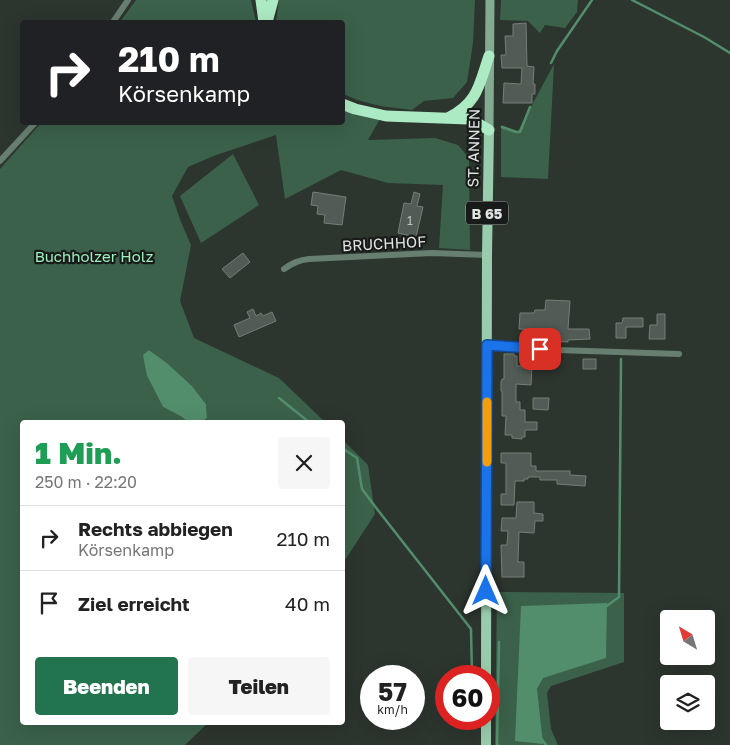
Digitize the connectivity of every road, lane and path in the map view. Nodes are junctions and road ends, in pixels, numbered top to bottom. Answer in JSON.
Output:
{"nodes":[{"id":1,"x":128,"y":0,"type":"edge"},
{"id":2,"x":261,"y":0,"type":"edge"},
{"id":3,"x":272,"y":0,"type":"edge"},
{"id":4,"x":490,"y":0,"type":"edge"},
{"id":5,"x":114,"y":20,"type":"edge"},
{"id":6,"x":265,"y":20,"type":"edge"},
{"id":7,"x":266,"y":20,"type":"edge"},
{"id":8,"x":490,"y":56,"type":"junction"},
{"id":9,"x":345,"y":105,"type":"edge"},
{"id":10,"x":448,"y":118,"type":"junction"},
{"id":11,"x":33,"y":125,"type":"edge"},
{"id":12,"x":489,"y":130,"type":"junction"},
{"id":13,"x":0,"y":161,"type":"edge"},
{"id":14,"x":487,"y":255,"type":"junction"},
{"id":15,"x":284,"y":270,"type":"dead end"},
{"id":16,"x":487,"y":345,"type":"junction"},
{"id":17,"x":679,"y":354,"type":"dead end"},
{"id":18,"x":486,"y":665,"type":"edge"},
{"id":19,"x":486,"y":730,"type":"edge"},
{"id":20,"x":486,"y":745,"type":"edge"}],
"edges":[{"from":1,"to":5,"type":"street"},
{"from":2,"to":6,"type":"highway"},
{"from":3,"to":7,"type":"highway"},
{"from":4,"to":8,"type":"main road","name":"ST. ANNEN"},
{"from":8,"to":10,"type":"highway"},
{"from":8,"to":12,"type":"main road","name":"ST. ANNEN"},
{"from":9,"to":10,"type":"highway"},
{"from":10,"to":12,"type":"highway"},
{"from":11,"to":13,"type":"street"},
{"from":12,"to":14,"type":"main road","name":"ST. ANNEN","number":"B 65"},
{"from":14,"to":15,"type":"street","name":"BRUCHHOF"},
{"from":14,"to":16,"type":"main road","name":"ST. ANNEN","number":"B 65"},
{"from":16,"to":17,"type":"street"},
{"from":16,"to":18,"type":"main road","number":"B 65"},
{"from":19,"to":20,"type":"main road"}]}
